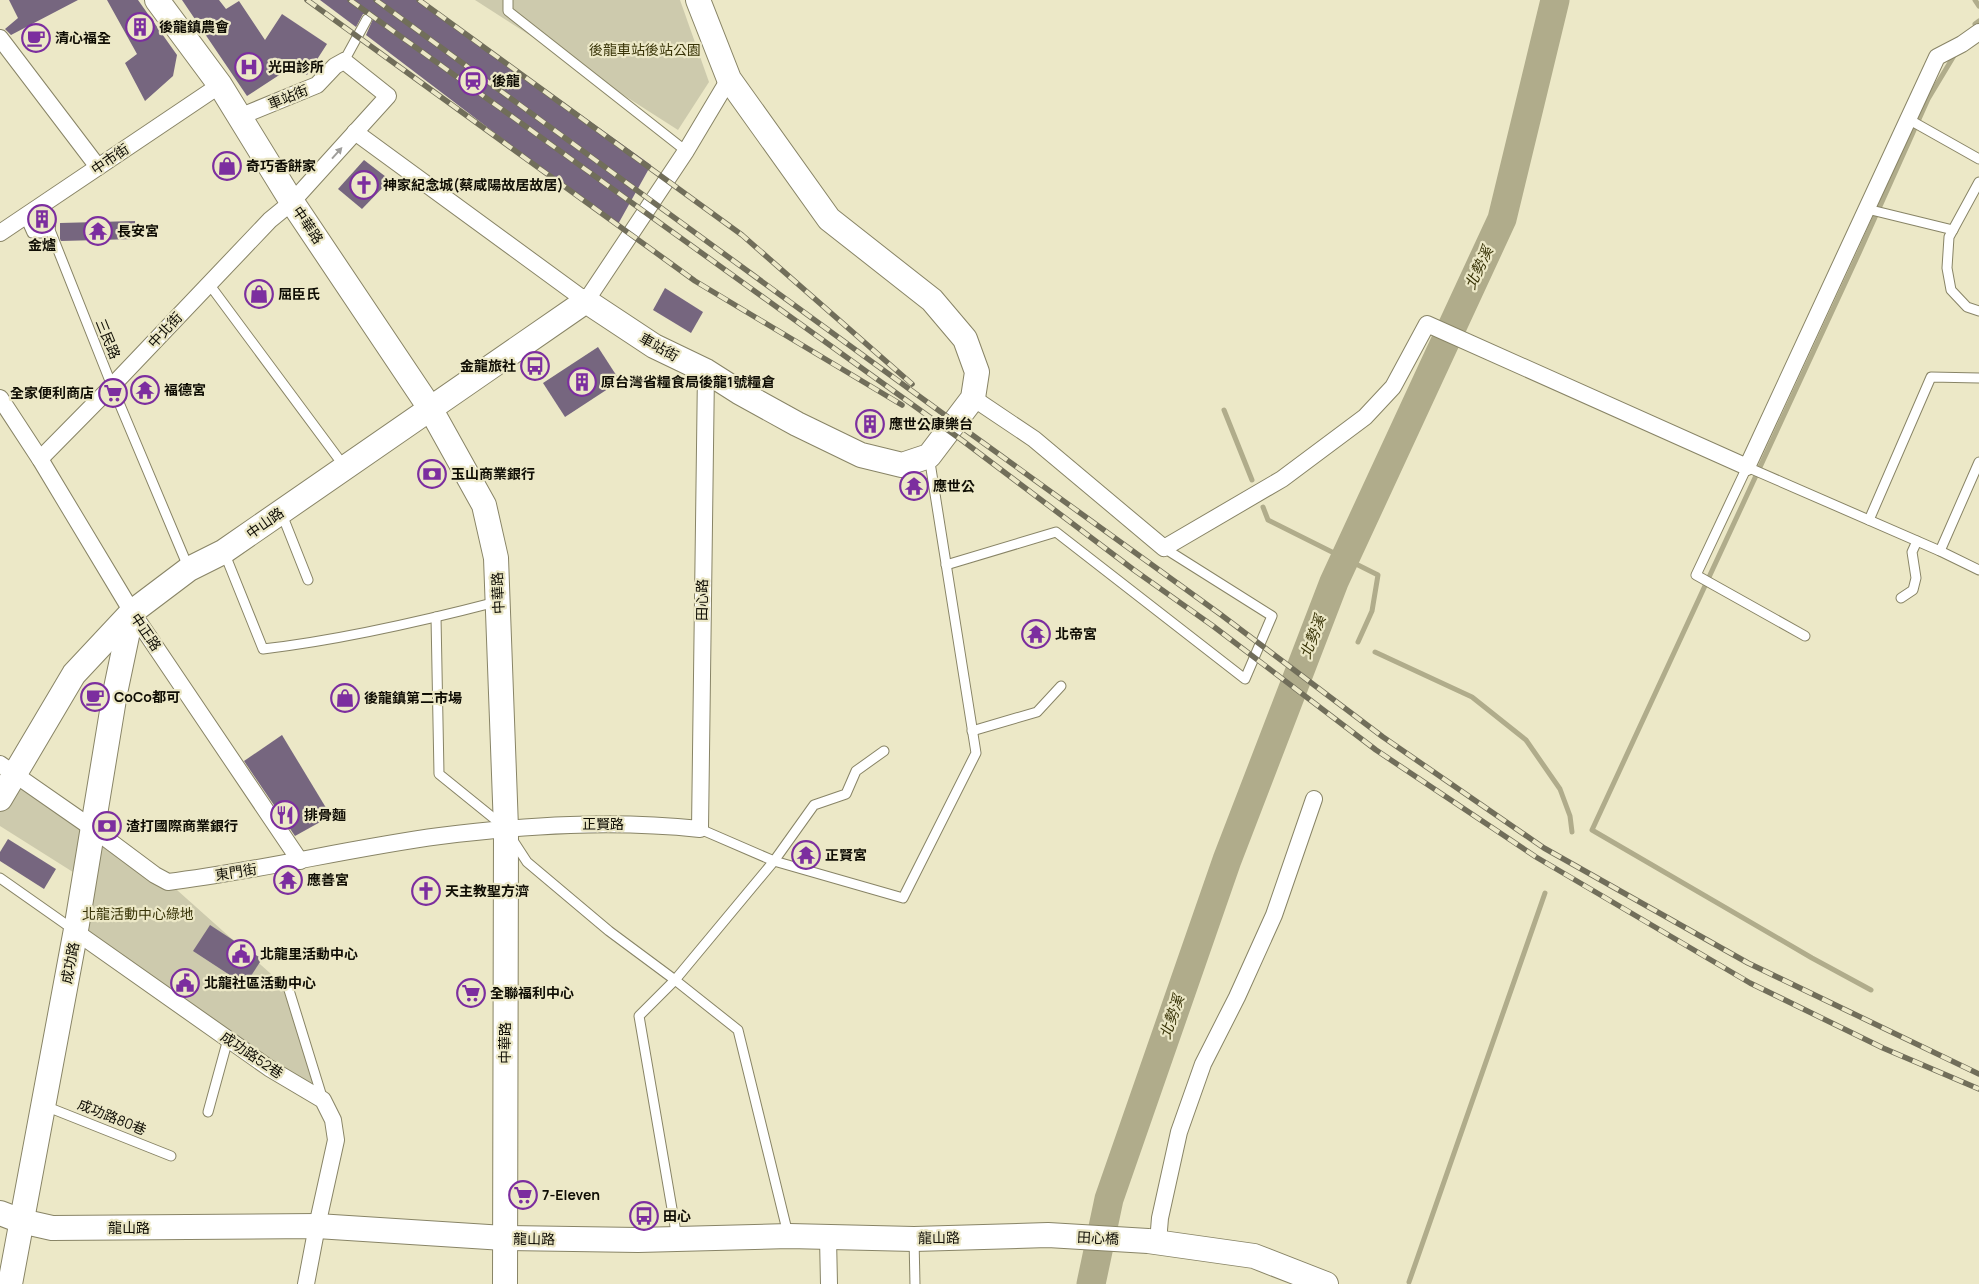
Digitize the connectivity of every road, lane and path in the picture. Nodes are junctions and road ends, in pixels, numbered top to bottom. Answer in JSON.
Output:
{"nodes":[{"id":1,"x":157,"y":0,"type":"edge"},
{"id":2,"x":508,"y":0,"type":"edge"},
{"id":3,"x":698,"y":0,"type":"edge"},
{"id":4,"x":367,"y":19,"type":"dead end"},
{"id":5,"x":1979,"y":32,"type":"edge"},
{"id":6,"x":0,"y":38,"type":"edge"},
{"id":7,"x":344,"y":61,"type":"junction"},
{"id":8,"x":729,"y":79,"type":"junction"},
{"id":9,"x":220,"y":85,"type":"junction"},
{"id":10,"x":239,"y":117,"type":"junction"},
{"id":11,"x":1914,"y":122,"type":"junction"},
{"id":12,"x":355,"y":132,"type":"junction"},
{"id":13,"x":686,"y":151,"type":"junction"},
{"id":14,"x":1979,"y":159,"type":"edge"},
{"id":15,"x":98,"y":167,"type":"junction"},
{"id":16,"x":1979,"y":182,"type":"edge"},
{"id":17,"x":292,"y":202,"type":"junction"},
{"id":18,"x":34,"y":210,"type":"junction"},
{"id":19,"x":1868,"y":210,"type":"junction"},
{"id":20,"x":50,"y":230,"type":"junction"},
{"id":21,"x":1953,"y":230,"type":"junction"},
{"id":22,"x":0,"y":232,"type":"edge"},
{"id":23,"x":209,"y":284,"type":"junction"},
{"id":24,"x":586,"y":301,"type":"junction"},
{"id":25,"x":1979,"y":311,"type":"edge"},
{"id":26,"x":706,"y":371,"type":"junction"},
{"id":27,"x":1979,"y":378,"type":"edge"},
{"id":28,"x":112,"y":386,"type":"junction"},
{"id":29,"x":0,"y":398,"type":"edge"},
{"id":30,"x":973,"y":398,"type":"junction"},
{"id":31,"x":430,"y":408,"type":"junction"},
{"id":32,"x":929,"y":456,"type":"junction"},
{"id":33,"x":40,"y":458,"type":"junction"},
{"id":34,"x":1979,"y":462,"type":"edge"},
{"id":35,"x":345,"y":467,"type":"junction"},
{"id":36,"x":1749,"y":468,"type":"junction"},
{"id":37,"x":281,"y":512,"type":"junction"},
{"id":38,"x":1869,"y":520,"type":"junction"},
{"id":39,"x":1916,"y":541,"type":"junction"},
{"id":40,"x":1164,"y":548,"type":"junction"},
{"id":41,"x":1940,"y":551,"type":"junction"},
{"id":42,"x":223,"y":552,"type":"junction"},
{"id":43,"x":946,"y":565,"type":"junction"},
{"id":44,"x":189,"y":569,"type":"junction"},
{"id":45,"x":1979,"y":570,"type":"edge"},
{"id":46,"x":308,"y":580,"type":"dead end"},
{"id":47,"x":1901,"y":598,"type":"dead end"},
{"id":48,"x":499,"y":601,"type":"junction"},
{"id":49,"x":132,"y":612,"type":"junction"},
{"id":50,"x":436,"y":617,"type":"junction"},
{"id":51,"x":1805,"y":636,"type":"dead end"},
{"id":52,"x":1061,"y":686,"type":"dead end"},
{"id":53,"x":972,"y":731,"type":"junction"},
{"id":54,"x":884,"y":751,"type":"dead end"},
{"id":55,"x":8,"y":770,"type":"edge"},
{"id":56,"x":0,"y":799,"type":"edge"},
{"id":57,"x":1314,"y":799,"type":"dead end"},
{"id":58,"x":92,"y":828,"type":"junction"},
{"id":59,"x":506,"y":828,"type":"junction"},
{"id":60,"x":700,"y":829,"type":"junction"},
{"id":61,"x":300,"y":861,"type":"junction"},
{"id":62,"x":774,"y":861,"type":"junction"},
{"id":63,"x":0,"y":878,"type":"edge"},
{"id":64,"x":76,"y":932,"type":"junction"},
{"id":65,"x":675,"y":980,"type":"junction"},
{"id":66,"x":289,"y":990,"type":"dead end"},
{"id":67,"x":228,"y":1039,"type":"junction"},
{"id":68,"x":323,"y":1100,"type":"junction"},
{"id":69,"x":42,"y":1105,"type":"junction"},
{"id":70,"x":208,"y":1112,"type":"dead end"},
{"id":71,"x":171,"y":1156,"type":"dead end"},
{"id":72,"x":11,"y":1217,"type":"edge"},
{"id":73,"x":317,"y":1226,"type":"junction"},
{"id":74,"x":789,"y":1236,"type":"junction"},
{"id":75,"x":1048,"y":1236,"type":"joint"},
{"id":76,"x":504,"y":1238,"type":"junction"},
{"id":77,"x":828,"y":1238,"type":"junction"},
{"id":78,"x":677,"y":1239,"type":"junction"},
{"id":79,"x":914,"y":1239,"type":"junction"},
{"id":80,"x":1153,"y":1241,"type":"junction"},
{"id":81,"x":10,"y":1284,"type":"edge"},
{"id":82,"x":306,"y":1284,"type":"edge"},
{"id":83,"x":505,"y":1284,"type":"edge"},
{"id":84,"x":828,"y":1284,"type":"edge"},
{"id":85,"x":915,"y":1284,"type":"edge"},
{"id":86,"x":1326,"y":1284,"type":"edge"}],
"edges":[{"from":1,"to":9,"type":"street","name":"中華路"},
{"from":2,"to":13,"type":"lane"},
{"from":3,"to":8,"type":"street"},
{"from":4,"to":7,"type":"lane"},
{"from":5,"to":11,"type":"street"},
{"from":6,"to":15,"type":"street"},
{"from":7,"to":10,"type":"street","name":"車站街"},
{"from":7,"to":12,"type":"street"},
{"from":8,"to":13,"type":"street"},
{"from":8,"to":30,"type":"street"},
{"from":9,"to":10,"type":"street","name":"中華路"},
{"from":9,"to":15,"type":"street","name":"中市街"},
{"from":10,"to":17,"type":"street","name":"中華路"},
{"from":11,"to":14,"type":"lane"},
{"from":11,"to":19,"type":"street"},
{"from":17,"to":12,"type":"street","one_way":true},
{"from":12,"to":24,"type":"street","name":"車站街"},
{"from":13,"to":24,"type":"street"},
{"from":15,"to":18,"type":"street","name":"中市街"},
{"from":16,"to":21,"type":"lane"},
{"from":17,"to":23,"type":"street","name":"中北街"},
{"from":17,"to":31,"type":"street","name":"中華路"},
{"from":18,"to":20,"type":"lane","name":"三民路"},
{"from":18,"to":20,"type":"lane"},
{"from":18,"to":22,"type":"street","name":"中市街"},
{"from":19,"to":21,"type":"lane"},
{"from":19,"to":36,"type":"street"},
{"from":20,"to":28,"type":"lane","name":"三民路"},
{"from":21,"to":25,"type":"lane"},
{"from":23,"to":28,"type":"street","name":"中北街"},
{"from":23,"to":35,"type":"lane"},
{"from":24,"to":26,"type":"street","name":"車站街"},
{"from":24,"to":31,"type":"street","name":"中山路"},
{"from":26,"to":32,"type":"street","name":"車站街"},
{"from":26,"to":60,"type":"street","name":"田心路"},
{"from":27,"to":38,"type":"lane"},
{"from":28,"to":33,"type":"street","name":"中北街"},
{"from":28,"to":44,"type":"lane","name":"三民路"},
{"from":29,"to":33,"type":"street","name":"中正路"},
{"from":30,"to":32,"type":"street"},
{"from":30,"to":40,"type":"street"},
{"from":31,"to":35,"type":"street","name":"中山路"},
{"from":31,"to":48,"type":"street","name":"中華路"},
{"from":32,"to":43,"type":"lane"},
{"from":33,"to":49,"type":"street","name":"中正路"},
{"from":34,"to":41,"type":"lane"},
{"from":35,"to":37,"type":"street","name":"中山路"},
{"from":36,"to":38,"type":"lane"},
{"from":36,"to":40,"type":"street"},
{"from":36,"to":51,"type":"lane"},
{"from":37,"to":42,"type":"street","name":"中山路"},
{"from":37,"to":46,"type":"lane"},
{"from":38,"to":39,"type":"lane"},
{"from":39,"to":41,"type":"lane"},
{"from":39,"to":47,"type":"lane"},
{"from":40,"to":43,"type":"lane"},
{"from":41,"to":45,"type":"lane"},
{"from":42,"to":44,"type":"street","name":"中山路"},
{"from":42,"to":50,"type":"lane"},
{"from":43,"to":53,"type":"lane"},
{"from":44,"to":49,"type":"street","name":"中山路"},
{"from":48,"to":50,"type":"lane"},
{"from":48,"to":59,"type":"street","name":"中華路"},
{"from":49,"to":55,"type":"street","name":"中山路"},
{"from":49,"to":58,"type":"street","name":"成功路"},
{"from":49,"to":61,"type":"street","name":"中正路"},
{"from":50,"to":59,"type":"lane"},
{"from":52,"to":53,"type":"lane"},
{"from":53,"to":62,"type":"lane"},
{"from":54,"to":62,"type":"lane"},
{"from":55,"to":56,"type":"street","name":"中山路"},
{"from":55,"to":58,"type":"street","name":"東門街"},
{"from":57,"to":80,"type":"street"},
{"from":58,"to":61,"type":"street","name":"東門街"},
{"from":58,"to":64,"type":"street","name":"成功路"},
{"from":59,"to":60,"type":"street","name":"正賢路"},
{"from":59,"to":61,"type":"street","name":"東門街"},
{"from":59,"to":65,"type":"lane"},
{"from":59,"to":76,"type":"street","name":"中華路"},
{"from":60,"to":62,"type":"lane"},
{"from":62,"to":65,"type":"lane"},
{"from":63,"to":64,"type":"lane"},
{"from":64,"to":67,"type":"street","name":"成功路52巷"},
{"from":64,"to":69,"type":"street","name":"成功路"},
{"from":65,"to":74,"type":"lane"},
{"from":65,"to":78,"type":"lane"},
{"from":66,"to":68,"type":"lane"},
{"from":67,"to":68,"type":"street","name":"成功路52巷"},
{"from":67,"to":70,"type":"lane"},
{"from":68,"to":73,"type":"street"},
{"from":69,"to":71,"type":"lane","name":"成功路80巷"},
{"from":69,"to":72,"type":"street","name":"成功路"},
{"from":72,"to":73,"type":"street","name":"龍山路"},
{"from":72,"to":81,"type":"street","name":"成功路"},
{"from":73,"to":76,"type":"street","name":"龍山路"},
{"from":73,"to":82,"type":"street"},
{"from":74,"to":77,"type":"street","name":"龍山路"},
{"from":74,"to":78,"type":"street","name":"龍山路"},
{"from":75,"to":79,"type":"street","name":"龍山路"},
{"from":75,"to":80,"type":"street","name":"田心橋"},
{"from":76,"to":78,"type":"street","name":"龍山路"},
{"from":76,"to":83,"type":"street","name":"中華路"},
{"from":77,"to":79,"type":"street","name":"龍山路"},
{"from":77,"to":84,"type":"street"},
{"from":79,"to":85,"type":"lane"},
{"from":80,"to":86,"type":"street"}]}
